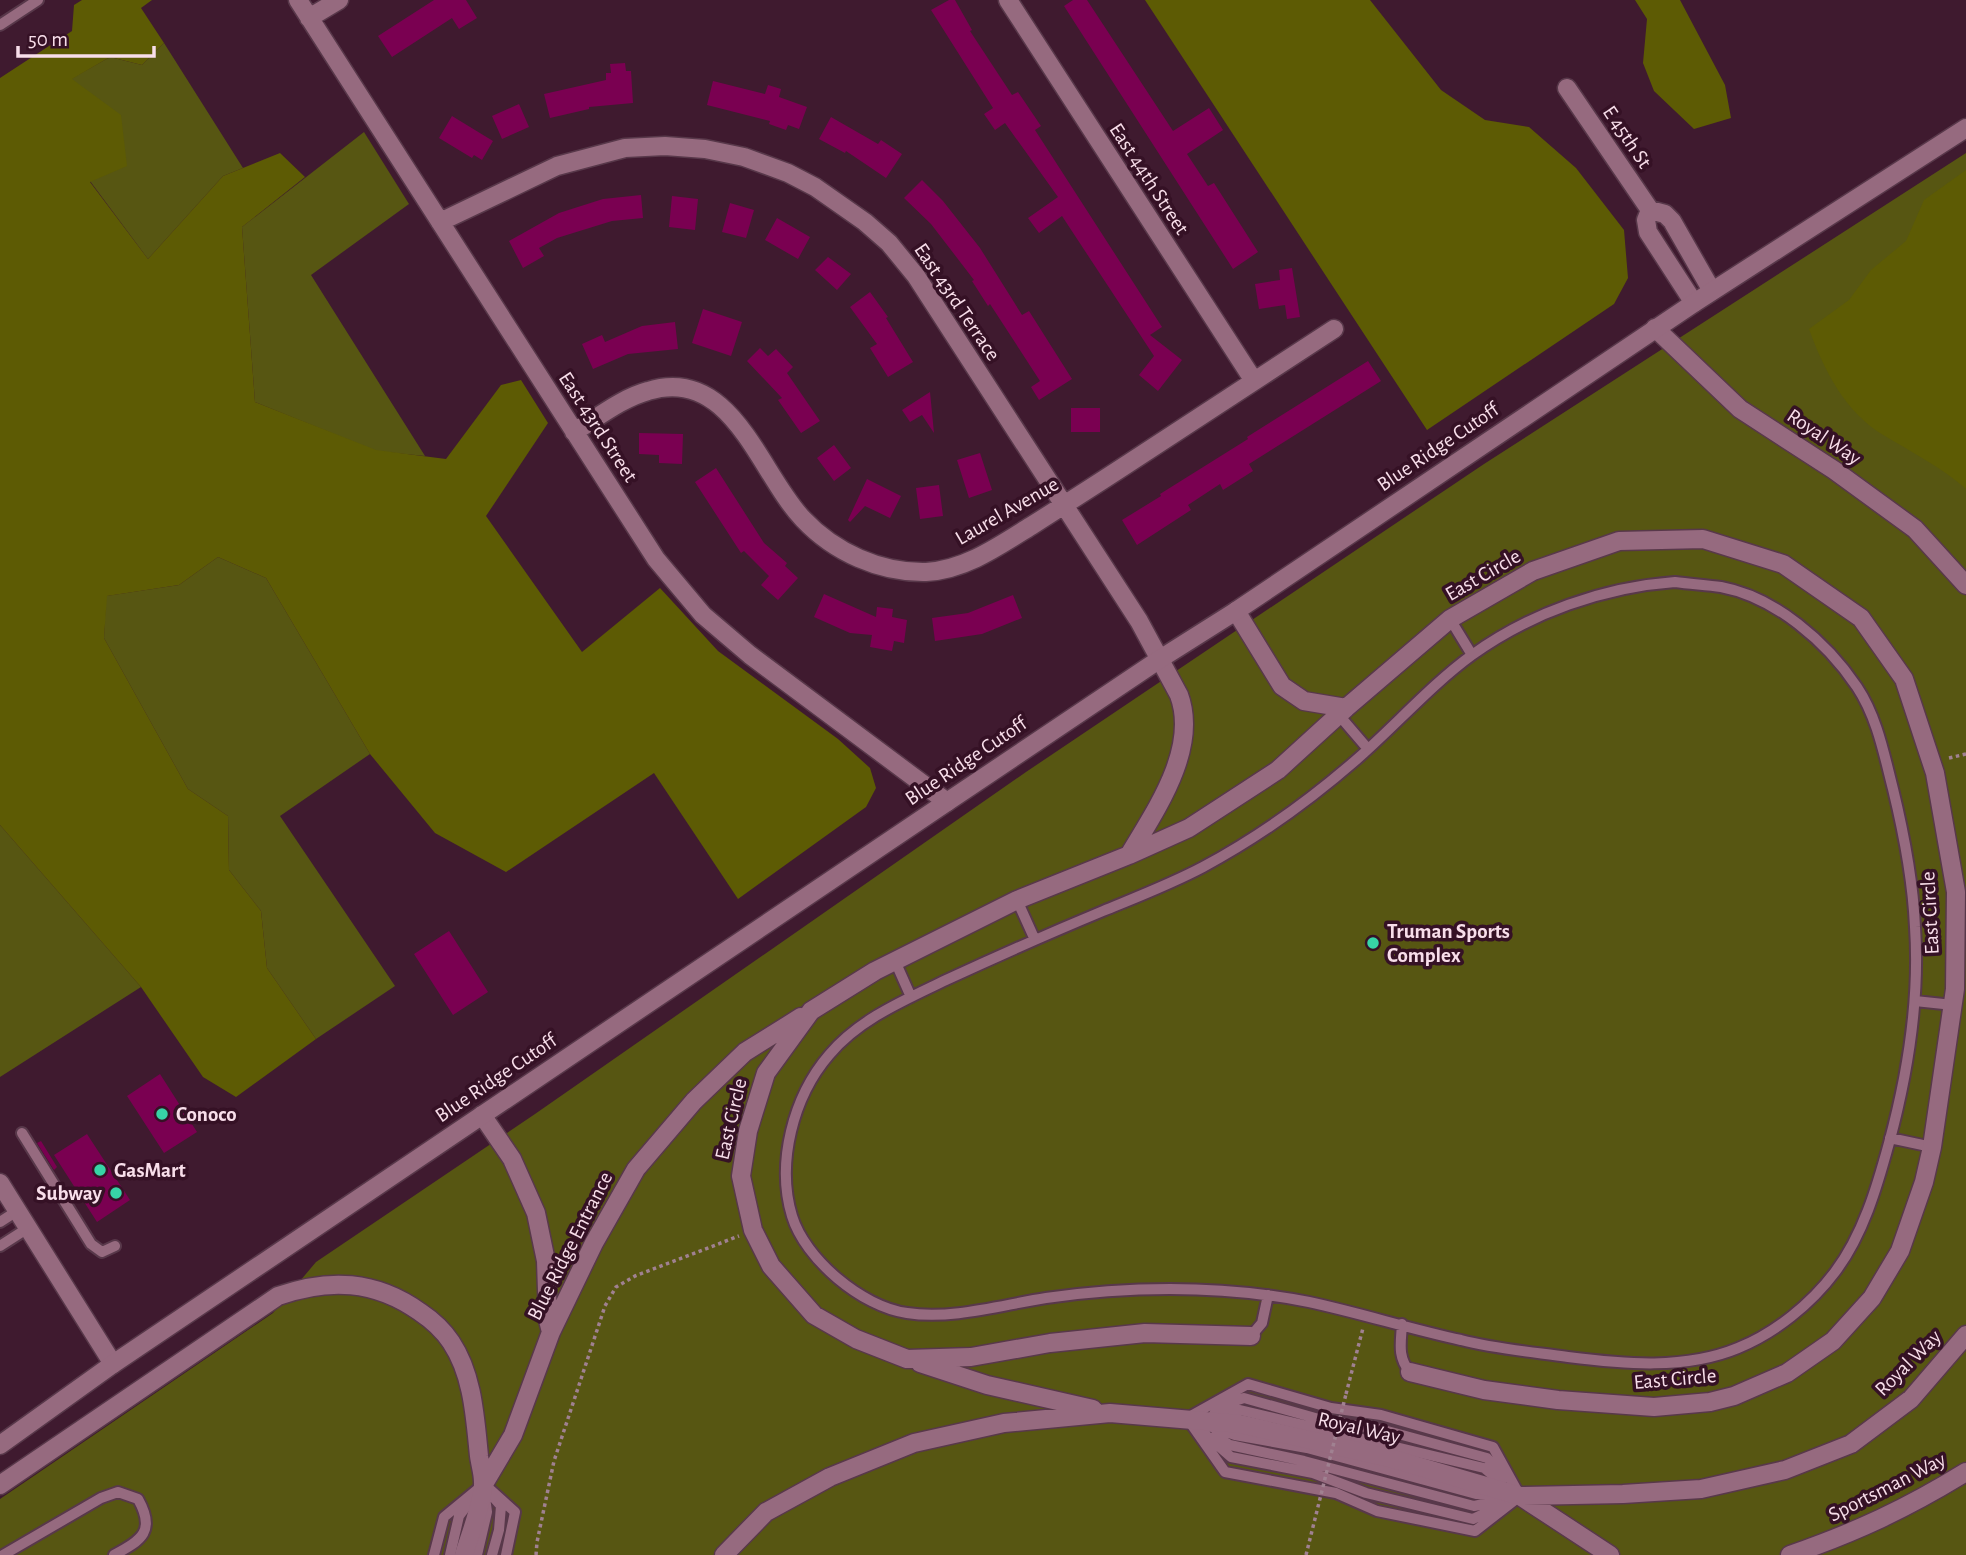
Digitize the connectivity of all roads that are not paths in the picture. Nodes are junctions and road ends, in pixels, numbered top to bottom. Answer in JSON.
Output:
{"nodes":[{"id":1,"x":37,"y":0,"type":"edge"},
{"id":2,"x":298,"y":0,"type":"edge"},
{"id":3,"x":339,"y":0,"type":"edge"},
{"id":4,"x":1008,"y":0,"type":"edge"},
{"id":5,"x":309,"y":18,"type":"junction"},
{"id":6,"x":0,"y":25,"type":"edge"},
{"id":7,"x":1567,"y":88,"type":"dead end"},
{"id":8,"x":1966,"y":128,"type":"edge"},
{"id":9,"x":1650,"y":210,"type":"junction"},
{"id":10,"x":440,"y":222,"type":"junction"},
{"id":11,"x":1712,"y":291,"type":"junction"},
{"id":12,"x":1694,"y":303,"type":"junction"},
{"id":13,"x":1655,"y":328,"type":"junction"},
{"id":14,"x":1334,"y":329,"type":"dead end"},
{"id":15,"x":1254,"y":381,"type":"junction"},
{"id":16,"x":574,"y":432,"type":"junction"},
{"id":17,"x":1065,"y":505,"type":"junction"},
{"id":18,"x":1966,"y":585,"type":"edge"},
{"id":19,"x":1236,"y":611,"type":"junction"},
{"id":20,"x":1450,"y":619,"type":"junction"},
{"id":21,"x":1472,"y":655,"type":"junction"},
{"id":22,"x":1160,"y":659,"type":"junction"},
{"id":23,"x":1342,"y":711,"type":"junction"},
{"id":24,"x":1368,"y":749,"type":"junction"},
{"id":25,"x":947,"y":802,"type":"junction"},
{"id":26,"x":1129,"y":855,"type":"junction"},
{"id":27,"x":1961,"y":885,"type":"edge"},
{"id":28,"x":1017,"y":900,"type":"junction"},
{"id":29,"x":1035,"y":940,"type":"junction"},
{"id":30,"x":895,"y":961,"type":"junction"},
{"id":31,"x":911,"y":997,"type":"junction"},
{"id":32,"x":1915,"y":1001,"type":"junction"},
{"id":33,"x":1953,"y":1005,"type":"junction"},
{"id":34,"x":811,"y":1011,"type":"junction"},
{"id":35,"x":482,"y":1115,"type":"junction"},
{"id":36,"x":22,"y":1133,"type":"dead end"},
{"id":37,"x":1890,"y":1138,"type":"junction"},
{"id":38,"x":1932,"y":1147,"type":"junction"},
{"id":39,"x":0,"y":1183,"type":"edge"},
{"id":40,"x":17,"y":1211,"type":"junction"},
{"id":41,"x":0,"y":1222,"type":"edge"},
{"id":42,"x":28,"y":1228,"type":"junction"},
{"id":43,"x":0,"y":1246,"type":"edge"},
{"id":44,"x":116,"y":1246,"type":"dead end"},
{"id":45,"x":1268,"y":1294,"type":"junction"},
{"id":46,"x":1402,"y":1324,"type":"junction"},
{"id":47,"x":551,"y":1332,"type":"junction"},
{"id":48,"x":1966,"y":1335,"type":"edge"},
{"id":49,"x":1251,"y":1336,"type":"joint"},
{"id":50,"x":907,"y":1359,"type":"junction"},
{"id":51,"x":113,"y":1364,"type":"junction"},
{"id":52,"x":1410,"y":1372,"type":"joint"},
{"id":53,"x":1110,"y":1413,"type":"junction"},
{"id":54,"x":1187,"y":1418,"type":"junction"},
{"id":55,"x":0,"y":1445,"type":"edge"},
{"id":56,"x":1966,"y":1472,"type":"edge"},
{"id":57,"x":484,"y":1484,"type":"junction"},
{"id":58,"x":0,"y":1485,"type":"edge"},
{"id":59,"x":1520,"y":1496,"type":"junction"},
{"id":60,"x":3,"y":1555,"type":"edge"},
{"id":61,"x":114,"y":1555,"type":"edge"},
{"id":62,"x":434,"y":1555,"type":"edge"},
{"id":63,"x":450,"y":1555,"type":"edge"},
{"id":64,"x":464,"y":1555,"type":"edge"},
{"id":65,"x":477,"y":1555,"type":"edge"},
{"id":66,"x":492,"y":1555,"type":"edge"},
{"id":67,"x":506,"y":1555,"type":"edge"},
{"id":68,"x":724,"y":1555,"type":"edge"},
{"id":69,"x":1610,"y":1555,"type":"edge"},
{"id":70,"x":1790,"y":1555,"type":"edge"}],
"edges":[{"from":1,"to":6,"type":"lane"},
{"from":2,"to":5,"type":"street","name":"East 43rd Street"},
{"from":3,"to":5,"type":"street"},
{"from":4,"to":15,"type":"street","name":"East 44th Street"},
{"from":5,"to":10,"type":"street","name":"East 43rd Street"},
{"from":7,"to":9,"type":"street","name":"E 45th St"},
{"from":8,"to":11,"type":"street","name":"Blue Ridge Cutoff"},
{"from":9,"to":11,"type":"street","name":"E 45th St"},
{"from":9,"to":12,"type":"street","name":"E 45th St"},
{"from":10,"to":16,"type":"street","name":"East 43rd Street"},
{"from":10,"to":17,"type":"street","name":"East 43rd Terrace"},
{"from":11,"to":12,"type":"street","name":"Blue Ridge Cutoff"},
{"from":12,"to":13,"type":"street","name":"Blue Ridge Cutoff"},
{"from":13,"to":18,"type":"street","name":"Royal Way"},
{"from":13,"to":19,"type":"street","name":"Blue Ridge Cutoff"},
{"from":14,"to":15,"type":"street","name":"Laurel Avenue"},
{"from":15,"to":17,"type":"street","name":"Laurel Avenue"},
{"from":16,"to":17,"type":"street","name":"Laurel Avenue"},
{"from":16,"to":25,"type":"street","name":"East 43rd Street"},
{"from":17,"to":22,"type":"street","name":"East 43rd Terrace"},
{"from":19,"to":22,"type":"street","name":"Blue Ridge Cutoff"},
{"from":19,"to":23,"type":"street"},
{"from":20,"to":21,"type":"lane"},
{"from":20,"to":23,"type":"street","name":"East Circle"},
{"from":20,"to":27,"type":"street","name":"East Circle"},
{"from":21,"to":24,"type":"lane"},
{"from":21,"to":32,"type":"lane"},
{"from":22,"to":25,"type":"street","name":"Blue Ridge Cutoff"},
{"from":22,"to":26,"type":"street"},
{"from":23,"to":24,"type":"lane"},
{"from":23,"to":26,"type":"street","name":"East Circle"},
{"from":24,"to":29,"type":"lane"},
{"from":25,"to":35,"type":"street","name":"Blue Ridge Cutoff"},
{"from":26,"to":28,"type":"street","name":"East Circle"},
{"from":27,"to":33,"type":"street","name":"East Circle"},
{"from":28,"to":29,"type":"lane"},
{"from":28,"to":30,"type":"street","name":"East Circle"},
{"from":29,"to":31,"type":"lane"},
{"from":30,"to":31,"type":"lane"},
{"from":30,"to":34,"type":"street","name":"East Circle"},
{"from":31,"to":45,"type":"lane"},
{"from":32,"to":33,"type":"lane"},
{"from":32,"to":37,"type":"lane"},
{"from":33,"to":38,"type":"street","name":"East Circle"},
{"from":34,"to":47,"type":"street","name":"Blue Ridge Entrance"},
{"from":34,"to":50,"type":"street","name":"East Circle"},
{"from":35,"to":47,"type":"street"},
{"from":35,"to":51,"type":"street","name":"Blue Ridge Cutoff"},
{"from":36,"to":44,"type":"lane"},
{"from":37,"to":38,"type":"lane"},
{"from":37,"to":46,"type":"lane"},
{"from":38,"to":52,"type":"street","name":"East Circle"},
{"from":39,"to":40,"type":"street"},
{"from":40,"to":41,"type":"lane"},
{"from":40,"to":42,"type":"street"},
{"from":42,"to":43,"type":"lane"},
{"from":42,"to":51,"type":"street"},
{"from":45,"to":46,"type":"lane"},
{"from":45,"to":49,"type":"lane"},
{"from":46,"to":52,"type":"lane"},
{"from":47,"to":57,"type":"street","name":"Blue Ridge Entrance"},
{"from":48,"to":59,"type":"street","name":"Royal Way"},
{"from":49,"to":50,"type":"street","name":"East Circle"},
{"from":50,"to":53,"type":"street","name":"East Circle"},
{"from":51,"to":55,"type":"street","name":"Blue Ridge Cutoff"},
{"from":53,"to":54,"type":"street","name":"Royal Way"},
{"from":53,"to":68,"type":"street","name":"Royal Way"},
{"from":54,"to":59,"type":"street","name":"Royal Way"},
{"from":54,"to":59,"type":"lane"},
{"from":54,"to":59,"type":"lane"},
{"from":54,"to":59,"type":"lane"},
{"from":56,"to":70,"type":"street","name":"Sportsman Way"},
{"from":57,"to":58,"type":"street"},
{"from":57,"to":62,"type":"lane"},
{"from":57,"to":63,"type":"lane"},
{"from":57,"to":64,"type":"street"},
{"from":57,"to":65,"type":"lane"},
{"from":57,"to":66,"type":"lane"},
{"from":57,"to":67,"type":"lane"},
{"from":59,"to":69,"type":"street"},
{"from":60,"to":61,"type":"lane"}]}
